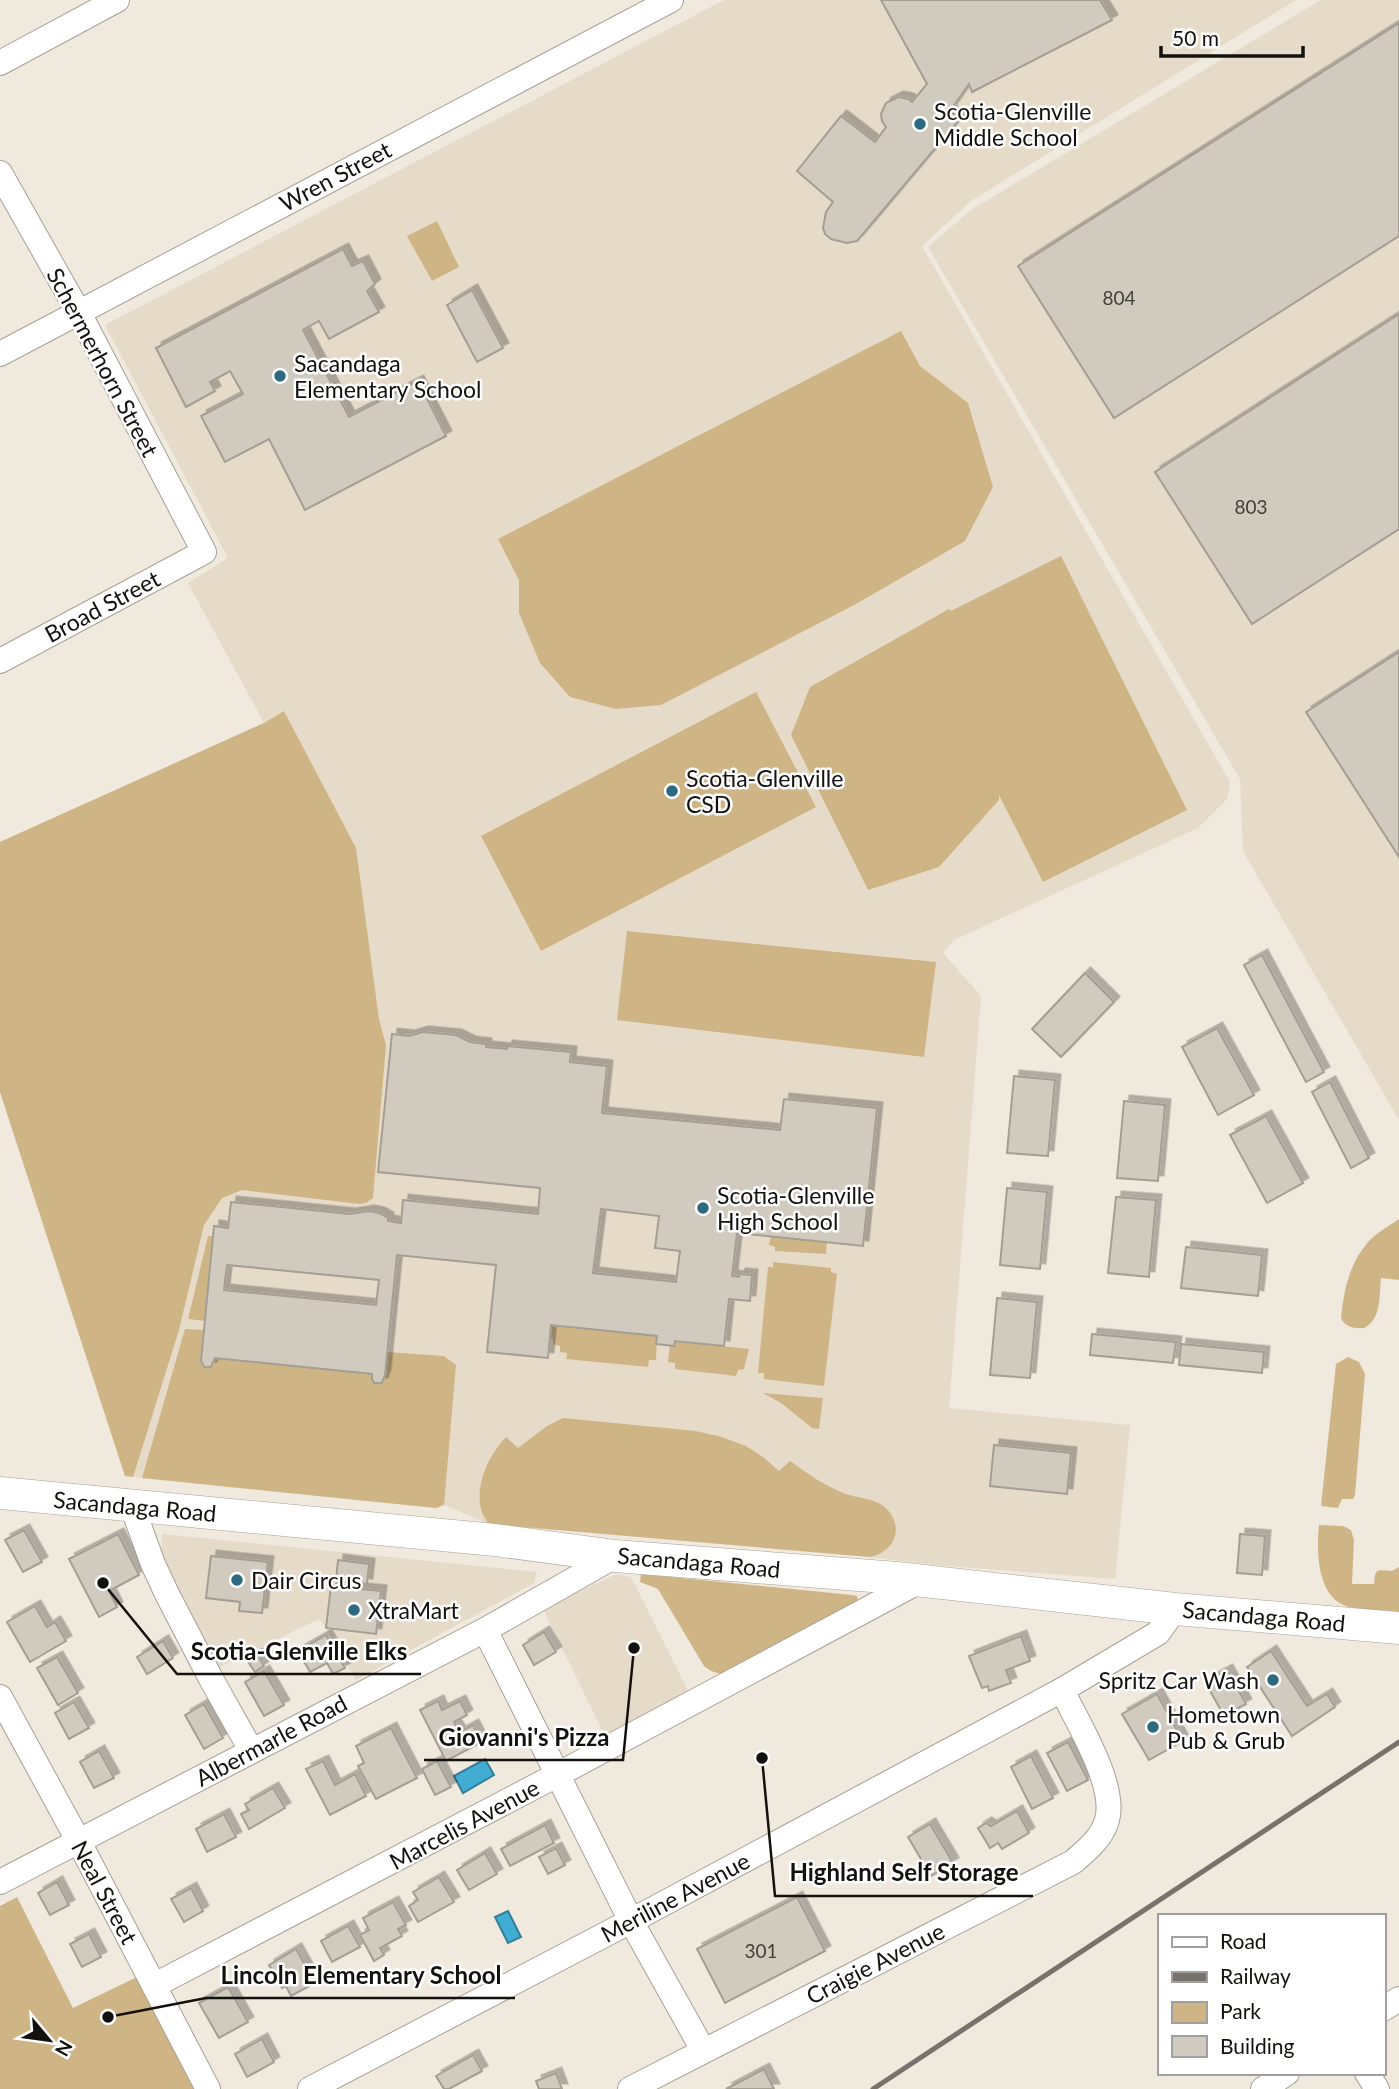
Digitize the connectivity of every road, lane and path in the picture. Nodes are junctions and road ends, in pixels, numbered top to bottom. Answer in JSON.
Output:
{"nodes":[{"id":1,"x":117,"y":0,"type":"edge"},
{"id":2,"x":671,"y":0,"type":"edge"},
{"id":3,"x":0,"y":63,"type":"edge"},
{"id":4,"x":0,"y":173,"type":"edge"},
{"id":5,"x":79,"y":313,"type":"junction"},
{"id":6,"x":0,"y":354,"type":"edge"},
{"id":7,"x":204,"y":552,"type":"joint"},
{"id":8,"x":0,"y":661,"type":"edge"},
{"id":9,"x":0,"y":1493,"type":"edge"},
{"id":10,"x":132,"y":1506,"type":"junction"},
{"id":11,"x":615,"y":1556,"type":"junction"},
{"id":12,"x":920,"y":1581,"type":"junction"},
{"id":13,"x":1175,"y":1609,"type":"junction"},
{"id":14,"x":1399,"y":1628,"type":"edge"},
{"id":15,"x":485,"y":1630,"type":"junction"},
{"id":16,"x":1062,"y":1690,"type":"junction"},
{"id":17,"x":0,"y":1697,"type":"edge"},
{"id":18,"x":251,"y":1750,"type":"junction"},
{"id":19,"x":557,"y":1775,"type":"junction"},
{"id":20,"x":79,"y":1842,"type":"junction"},
{"id":21,"x":0,"y":1882,"type":"edge"},
{"id":22,"x":631,"y":1921,"type":"junction"},
{"id":23,"x":155,"y":1985,"type":"junction"},
{"id":24,"x":704,"y":2050,"type":"junction"},
{"id":25,"x":1284,"y":2075,"type":"edge"},
{"id":26,"x":208,"y":2089,"type":"edge"},
{"id":27,"x":310,"y":2089,"type":"edge"},
{"id":28,"x":630,"y":2089,"type":"edge"},
{"id":29,"x":1263,"y":2089,"type":"edge"}],
"edges":[{"from":1,"to":3,"type":"street"},
{"from":2,"to":5,"type":"street","name":"Wren Street"},
{"from":4,"to":5,"type":"street","name":"Schermerhorn Street"},
{"from":5,"to":6,"type":"street","name":"Wren Street"},
{"from":5,"to":7,"type":"street","name":"Schermerhorn Street"},
{"from":7,"to":8,"type":"street","name":"Broad Street"},
{"from":9,"to":10,"type":"main road","name":"Sacandaga Road"},
{"from":10,"to":11,"type":"main road","name":"Sacandaga Road"},
{"from":10,"to":18,"type":"street"},
{"from":11,"to":12,"type":"main road","name":"Sacandaga Road"},
{"from":11,"to":15,"type":"street","name":"Albermarle Road"},
{"from":12,"to":13,"type":"main road","name":"Sacandaga Road"},
{"from":12,"to":19,"type":"street","name":"Marcelis Avenue"},
{"from":13,"to":14,"type":"main road","name":"Sacandaga Road"},
{"from":13,"to":16,"type":"street","name":"Meriline Avenue"},
{"from":15,"to":18,"type":"street","name":"Albermarle Road"},
{"from":15,"to":19,"type":"street"},
{"from":16,"to":22,"type":"street","name":"Meriline Avenue"},
{"from":16,"to":24,"type":"street","name":"Craigie Avenue"},
{"from":17,"to":20,"type":"street","name":"Neal Street"},
{"from":18,"to":20,"type":"street","name":"Albermarle Road"},
{"from":19,"to":22,"type":"street"},
{"from":19,"to":23,"type":"street","name":"Marcelis Avenue"},
{"from":20,"to":21,"type":"street","name":"Albermarle Road"},
{"from":20,"to":23,"type":"street","name":"Neal Street"},
{"from":22,"to":24,"type":"street"},
{"from":22,"to":27,"type":"street","name":"Meriline Avenue"},
{"from":23,"to":26,"type":"street","name":"Neal Street"},
{"from":24,"to":28,"type":"street","name":"Craigie Avenue"},
{"from":25,"to":29,"type":"street"}]}
